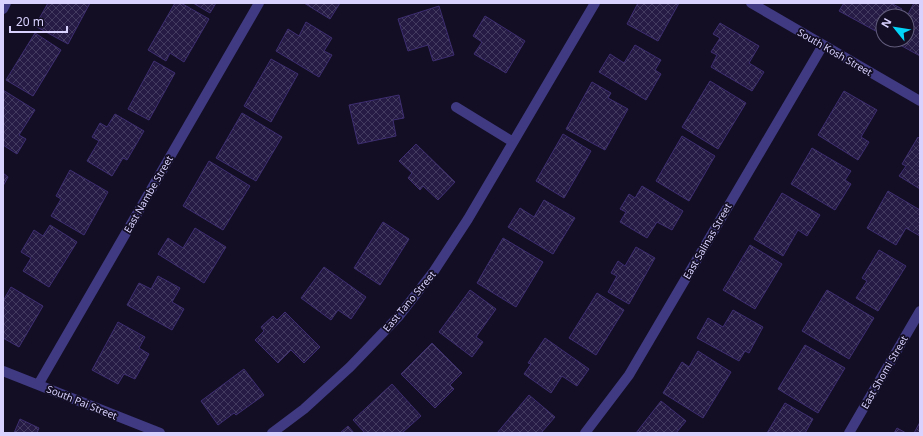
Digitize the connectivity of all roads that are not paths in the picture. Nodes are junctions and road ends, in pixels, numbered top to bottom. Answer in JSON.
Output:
{"nodes":[{"id":1,"x":6,"y":3,"type":"edge"},
{"id":2,"x":259,"y":3,"type":"edge"},
{"id":3,"x":595,"y":3,"type":"edge"},
{"id":4,"x":751,"y":3,"type":"edge"},
{"id":5,"x":3,"y":9,"type":"edge"},
{"id":6,"x":823,"y":45,"type":"junction"},
{"id":7,"x":920,"y":101,"type":"edge"},
{"id":8,"x":456,"y":107,"type":"dead end"},
{"id":9,"x":513,"y":142,"type":"junction"},
{"id":10,"x":920,"y":311,"type":"edge"},
{"id":11,"x":3,"y":371,"type":"edge"},
{"id":12,"x":38,"y":385,"type":"junction"},
{"id":13,"x":160,"y":433,"type":"edge"},
{"id":14,"x":272,"y":433,"type":"edge"},
{"id":15,"x":585,"y":433,"type":"edge"},
{"id":16,"x":849,"y":433,"type":"edge"}],
"edges":[{"from":1,"to":5,"type":"street"},
{"from":2,"to":12,"type":"street","name":"East Nambe Street"},
{"from":3,"to":9,"type":"street","name":"East Tano Street"},
{"from":4,"to":6,"type":"street","name":"South Kosh Street"},
{"from":6,"to":7,"type":"street","name":"South Kosh Street"},
{"from":6,"to":15,"type":"street","name":"East Salinas Street"},
{"from":8,"to":9,"type":"street"},
{"from":9,"to":14,"type":"street","name":"East Tano Street"},
{"from":10,"to":16,"type":"street","name":"East Shomi Street"},
{"from":11,"to":12,"type":"street","name":"South Pai Street"},
{"from":12,"to":13,"type":"street","name":"South Pai Street"}]}
